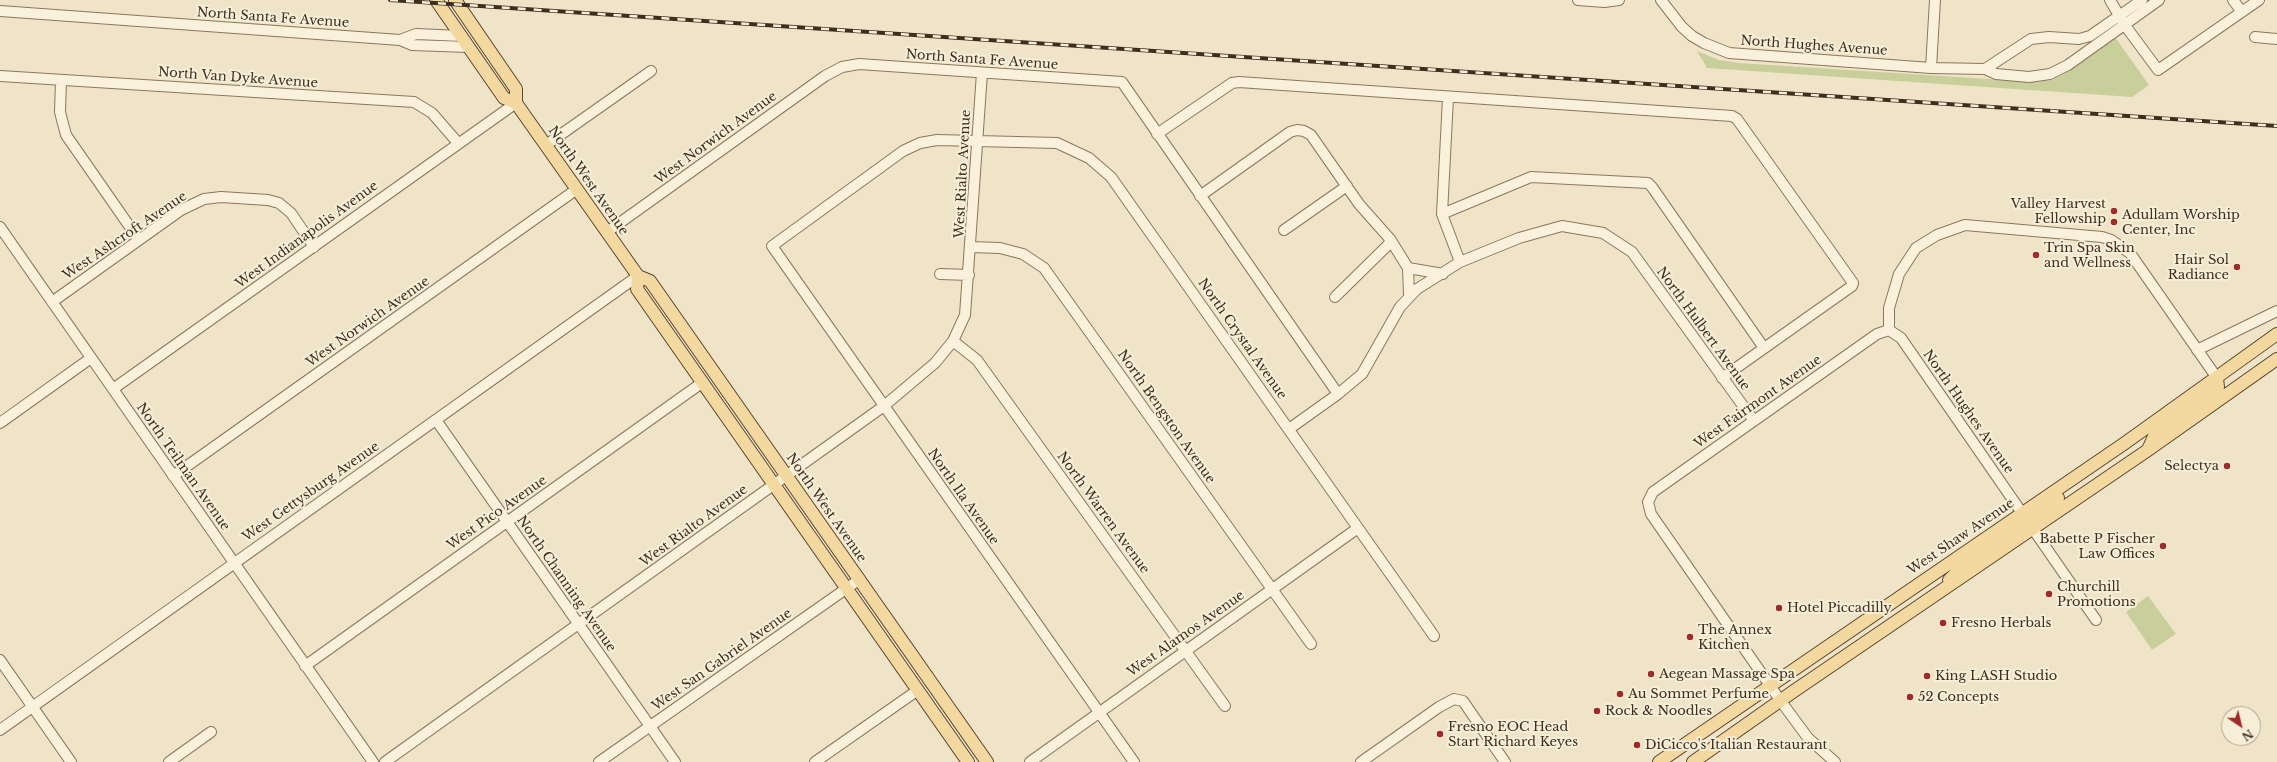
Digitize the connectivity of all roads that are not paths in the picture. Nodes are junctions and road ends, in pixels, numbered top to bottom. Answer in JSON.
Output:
{"nodes":[{"id":1,"x":436,"y":0,"type":"edge"},
{"id":2,"x":455,"y":0,"type":"edge"},
{"id":3,"x":1578,"y":0,"type":"edge"},
{"id":4,"x":1619,"y":0,"type":"edge"},
{"id":5,"x":1661,"y":0,"type":"edge"},
{"id":6,"x":1935,"y":0,"type":"edge"},
{"id":7,"x":2110,"y":0,"type":"edge"},
{"id":8,"x":2142,"y":0,"type":"edge"},
{"id":9,"x":2159,"y":0,"type":"edge"},
{"id":10,"x":2233,"y":0,"type":"edge"},
{"id":11,"x":2259,"y":0,"type":"edge"},
{"id":12,"x":0,"y":11,"type":"edge"},
{"id":13,"x":2242,"y":12,"type":"junction"},
{"id":14,"x":2122,"y":20,"type":"junction"},
{"id":15,"x":462,"y":36,"type":"junction"},
{"id":16,"x":2255,"y":37,"type":"dead end"},
{"id":17,"x":2079,"y":39,"type":"junction"},
{"id":18,"x":2277,"y":39,"type":"edge"},
{"id":19,"x":400,"y":40,"type":"junction"},
{"id":20,"x":469,"y":47,"type":"junction"},
{"id":21,"x":2085,"y":53,"type":"junction"},
{"id":22,"x":496,"y":60,"type":"junction"},
{"id":23,"x":842,"y":67,"type":"joint"},
{"id":24,"x":1930,"y":68,"type":"junction"},
{"id":25,"x":1985,"y":69,"type":"junction"},
{"id":26,"x":651,"y":71,"type":"dead end"},
{"id":27,"x":982,"y":73,"type":"junction"},
{"id":28,"x":0,"y":76,"type":"edge"},
{"id":29,"x":61,"y":80,"type":"junction"},
{"id":30,"x":1448,"y":98,"type":"junction"},
{"id":31,"x":516,"y":103,"type":"junction"},
{"id":32,"x":1157,"y":134,"type":"junction"},
{"id":33,"x":976,"y":142,"type":"junction"},
{"id":34,"x":458,"y":143,"type":"junction"},
{"id":35,"x":546,"y":145,"type":"junction"},
{"id":36,"x":1347,"y":186,"type":"junction"},
{"id":37,"x":577,"y":189,"type":"junction"},
{"id":38,"x":1200,"y":196,"type":"junction"},
{"id":39,"x":1442,"y":214,"type":"junction"},
{"id":40,"x":0,"y":227,"type":"edge"},
{"id":41,"x":1284,"y":230,"type":"dead end"},
{"id":42,"x":607,"y":232,"type":"junction"},
{"id":43,"x":1390,"y":239,"type":"junction"},
{"id":44,"x":139,"y":240,"type":"junction"},
{"id":45,"x":314,"y":246,"type":"junction"},
{"id":46,"x":971,"y":247,"type":"junction"},
{"id":47,"x":1460,"y":262,"type":"junction"},
{"id":48,"x":1408,"y":268,"type":"junction"},
{"id":49,"x":940,"y":274,"type":"dead end"},
{"id":50,"x":1443,"y":274,"type":"junction"},
{"id":51,"x":638,"y":276,"type":"junction"},
{"id":52,"x":969,"y":276,"type":"junction"},
{"id":53,"x":1410,"y":295,"type":"junction"},
{"id":54,"x":1335,"y":297,"type":"dead end"},
{"id":55,"x":52,"y":302,"type":"junction"},
{"id":56,"x":2277,"y":311,"type":"edge"},
{"id":57,"x":1889,"y":330,"type":"junction"},
{"id":58,"x":2277,"y":334,"type":"edge"},
{"id":59,"x":952,"y":341,"type":"junction"},
{"id":60,"x":1764,"y":348,"type":"junction"},
{"id":61,"x":2197,"y":350,"type":"junction"},
{"id":62,"x":92,"y":358,"type":"junction"},
{"id":63,"x":2277,"y":359,"type":"edge"},
{"id":64,"x":1722,"y":378,"type":"junction"},
{"id":65,"x":2217,"y":378,"type":"junction"},
{"id":66,"x":703,"y":382,"type":"junction"},
{"id":67,"x":113,"y":389,"type":"junction"},
{"id":68,"x":1338,"y":394,"type":"junction"},
{"id":69,"x":884,"y":406,"type":"junction"},
{"id":70,"x":436,"y":420,"type":"junction"},
{"id":71,"x":1754,"y":421,"type":"junction"},
{"id":72,"x":0,"y":423,"type":"edge"},
{"id":73,"x":1289,"y":429,"type":"junction"},
{"id":74,"x":2125,"y":443,"type":"junction"},
{"id":75,"x":2148,"y":450,"type":"junction"},
{"id":76,"x":173,"y":476,"type":"junction"},
{"id":77,"x":786,"y":476,"type":"junction"},
{"id":78,"x":774,"y":484,"type":"junction"},
{"id":79,"x":2022,"y":513,"type":"junction"},
{"id":80,"x":507,"y":522,"type":"junction"},
{"id":81,"x":1358,"y":528,"type":"junction"},
{"id":82,"x":2032,"y":529,"type":"junction"},
{"id":83,"x":234,"y":563,"type":"junction"},
{"id":84,"x":860,"y":579,"type":"junction"},
{"id":85,"x":847,"y":588,"type":"junction"},
{"id":86,"x":1273,"y":589,"type":"junction"},
{"id":87,"x":1927,"y":602,"type":"junction"},
{"id":88,"x":2096,"y":620,"type":"dead end"},
{"id":89,"x":579,"y":624,"type":"junction"},
{"id":90,"x":1434,"y":636,"type":"dead end"},
{"id":91,"x":1311,"y":644,"type":"dead end"},
{"id":92,"x":1186,"y":651,"type":"junction"},
{"id":93,"x":0,"y":660,"type":"edge"},
{"id":94,"x":306,"y":666,"type":"junction"},
{"id":95,"x":918,"y":690,"type":"junction"},
{"id":96,"x":1775,"y":693,"type":"junction"},
{"id":97,"x":33,"y":706,"type":"junction"},
{"id":98,"x":1225,"y":706,"type":"dead end"},
{"id":99,"x":1099,"y":712,"type":"junction"},
{"id":100,"x":650,"y":726,"type":"junction"},
{"id":101,"x":0,"y":730,"type":"edge"},
{"id":102,"x":211,"y":732,"type":"dead end"},
{"id":103,"x":71,"y":762,"type":"edge"},
{"id":104,"x":169,"y":762,"type":"edge"},
{"id":105,"x":373,"y":762,"type":"edge"},
{"id":106,"x":385,"y":762,"type":"edge"},
{"id":107,"x":599,"y":762,"type":"edge"},
{"id":108,"x":675,"y":762,"type":"edge"},
{"id":109,"x":815,"y":762,"type":"edge"},
{"id":110,"x":968,"y":762,"type":"edge"},
{"id":111,"x":987,"y":762,"type":"edge"},
{"id":112,"x":1030,"y":762,"type":"edge"},
{"id":113,"x":1134,"y":762,"type":"edge"},
{"id":114,"x":1361,"y":762,"type":"edge"},
{"id":115,"x":1505,"y":762,"type":"edge"},
{"id":116,"x":1659,"y":762,"type":"edge"},
{"id":117,"x":1693,"y":762,"type":"edge"},
{"id":118,"x":1835,"y":762,"type":"edge"}],
"edges":[{"from":1,"to":15,"type":"main road","name":"North West Avenue"},
{"from":2,"to":22,"type":"main road","name":"North West Avenue"},
{"from":3,"to":4,"type":"street"},
{"from":5,"to":24,"type":"street","name":"North Hughes Avenue"},
{"from":6,"to":24,"type":"street"},
{"from":7,"to":14,"type":"street"},
{"from":8,"to":14,"type":"street"},
{"from":9,"to":14,"type":"street"},
{"from":10,"to":13,"type":"street"},
{"from":11,"to":13,"type":"street"},
{"from":12,"to":19,"type":"street","name":"North Santa Fe Avenue"},
{"from":13,"to":14,"type":"street"},
{"from":14,"to":17,"type":"street"},
{"from":14,"to":21,"type":"street"},
{"from":15,"to":19,"type":"street","name":"North Santa Fe Avenue"},
{"from":15,"to":20,"type":"main road","name":"North West Avenue"},
{"from":15,"to":22,"type":"main road"},
{"from":16,"to":18,"type":"street"},
{"from":17,"to":21,"type":"street"},
{"from":17,"to":25,"type":"street"},
{"from":19,"to":20,"type":"street","name":"North Santa Fe Avenue"},
{"from":20,"to":31,"type":"main road","name":"North West Avenue"},
{"from":21,"to":25,"type":"street"},
{"from":22,"to":31,"type":"main road","name":"North West Avenue"},
{"from":23,"to":27,"type":"street","name":"North Santa Fe Avenue"},
{"from":23,"to":42,"type":"street","name":"West Norwich Avenue"},
{"from":24,"to":25,"type":"street","name":"North Hughes Avenue"},
{"from":26,"to":35,"type":"street"},
{"from":27,"to":32,"type":"street","name":"North Santa Fe Avenue"},
{"from":27,"to":33,"type":"street","name":"West Rialto Avenue"},
{"from":28,"to":29,"type":"street","name":"North Van Dyke Avenue"},
{"from":29,"to":34,"type":"street","name":"North Van Dyke Avenue"},
{"from":29,"to":44,"type":"street"},
{"from":30,"to":32,"type":"street"},
{"from":30,"to":39,"type":"street"},
{"from":30,"to":60,"type":"street"},
{"from":31,"to":34,"type":"street","name":"West Indianapolis Avenue"},
{"from":31,"to":35,"type":"main road","name":"North West Avenue"},
{"from":32,"to":38,"type":"street"},
{"from":33,"to":46,"type":"street","name":"West Rialto Avenue"},
{"from":33,"to":69,"type":"street","name":"North Ila Avenue"},
{"from":33,"to":73,"type":"street","name":"North Crystal Avenue"},
{"from":34,"to":45,"type":"street","name":"West Indianapolis Avenue"},
{"from":35,"to":37,"type":"main road","name":"North West Avenue"},
{"from":36,"to":38,"type":"street"},
{"from":36,"to":41,"type":"street"},
{"from":36,"to":43,"type":"street"},
{"from":37,"to":42,"type":"main road","name":"North West Avenue"},
{"from":37,"to":76,"type":"street","name":"West Norwich Avenue"},
{"from":38,"to":68,"type":"street"},
{"from":39,"to":47,"type":"street"},
{"from":39,"to":60,"type":"street"},
{"from":40,"to":55,"type":"street","name":"North Teilman Avenue"},
{"from":42,"to":51,"type":"main road","name":"North West Avenue"},
{"from":43,"to":48,"type":"street"},
{"from":43,"to":54,"type":"street"},
{"from":44,"to":45,"type":"street","name":"West Ashcroft Avenue"},
{"from":44,"to":55,"type":"street","name":"West Ashcroft Avenue"},
{"from":45,"to":67,"type":"street","name":"West Indianapolis Avenue"},
{"from":46,"to":52,"type":"street","name":"West Rialto Avenue"},
{"from":46,"to":86,"type":"street","name":"North Bengston Avenue"},
{"from":47,"to":50,"type":"street"},
{"from":47,"to":64,"type":"street","name":"North Hulbert Avenue"},
{"from":48,"to":50,"type":"street"},
{"from":48,"to":53,"type":"street"},
{"from":49,"to":52,"type":"street"},
{"from":50,"to":53,"type":"street"},
{"from":51,"to":66,"type":"main road","name":"North West Avenue"},
{"from":51,"to":70,"type":"street","name":"West Gettysburg Avenue"},
{"from":51,"to":77,"type":"main road","name":"North West Avenue"},
{"from":52,"to":59,"type":"street","name":"West Rialto Avenue"},
{"from":53,"to":68,"type":"street"},
{"from":55,"to":62,"type":"street","name":"North Teilman Avenue"},
{"from":56,"to":61,"type":"street"},
{"from":57,"to":61,"type":"street"},
{"from":57,"to":71,"type":"street","name":"West Fairmont Avenue"},
{"from":57,"to":79,"type":"street","name":"North Hughes Avenue"},
{"from":58,"to":65,"type":"main road","name":"West Shaw Avenue"},
{"from":59,"to":69,"type":"street","name":"West Rialto Avenue"},
{"from":59,"to":92,"type":"street","name":"North Warren Avenue"},
{"from":60,"to":64,"type":"street"},
{"from":61,"to":65,"type":"street"},
{"from":62,"to":67,"type":"street","name":"North Teilman Avenue"},
{"from":62,"to":72,"type":"street"},
{"from":63,"to":75,"type":"main road","name":"West Shaw Avenue"},
{"from":64,"to":71,"type":"street","name":"North Hulbert Avenue"},
{"from":65,"to":74,"type":"main road","name":"West Shaw Avenue"},
{"from":65,"to":75,"type":"main road"},
{"from":66,"to":78,"type":"main road","name":"North West Avenue"},
{"from":66,"to":80,"type":"street","name":"West Pico Avenue"},
{"from":67,"to":76,"type":"street","name":"North Teilman Avenue"},
{"from":68,"to":73,"type":"street"},
{"from":69,"to":77,"type":"street","name":"West Rialto Avenue"},
{"from":69,"to":99,"type":"street","name":"North Ila Avenue"},
{"from":70,"to":80,"type":"street","name":"North Channing Avenue"},
{"from":70,"to":83,"type":"street","name":"West Gettysburg Avenue"},
{"from":71,"to":96,"type":"street","name":"West Fairmont Avenue"},
{"from":73,"to":81,"type":"street","name":"North Crystal Avenue"},
{"from":74,"to":79,"type":"main road","name":"West Shaw Avenue"},
{"from":74,"to":82,"type":"main road"},
{"from":75,"to":82,"type":"main road","name":"West Shaw Avenue"},
{"from":76,"to":83,"type":"street","name":"North Teilman Avenue"},
{"from":77,"to":78,"type":"street","name":"West Rialto Avenue"},
{"from":77,"to":84,"type":"main road","name":"North West Avenue"},
{"from":78,"to":85,"type":"main road","name":"North West Avenue"},
{"from":78,"to":89,"type":"street","name":"West Rialto Avenue"},
{"from":79,"to":87,"type":"main road"},
{"from":79,"to":96,"type":"main road","name":"West Shaw Avenue"},
{"from":80,"to":89,"type":"street","name":"North Channing Avenue"},
{"from":80,"to":94,"type":"street","name":"West Pico Avenue"},
{"from":81,"to":86,"type":"street","name":"West Alamos Avenue"},
{"from":81,"to":90,"type":"street","name":"North Crystal Avenue"},
{"from":82,"to":87,"type":"main road","name":"West Shaw Avenue"},
{"from":82,"to":88,"type":"street"},
{"from":83,"to":94,"type":"street","name":"North Teilman Avenue"},
{"from":83,"to":97,"type":"street","name":"West Gettysburg Avenue"},
{"from":84,"to":85,"type":"street","name":"West San Gabriel Avenue"},
{"from":84,"to":111,"type":"main road","name":"North West Avenue"},
{"from":85,"to":95,"type":"main road","name":"North West Avenue"},
{"from":85,"to":100,"type":"street","name":"West San Gabriel Avenue"},
{"from":86,"to":91,"type":"street","name":"North Bengston Avenue"},
{"from":86,"to":92,"type":"street","name":"West Alamos Avenue"},
{"from":87,"to":96,"type":"main road","name":"West Shaw Avenue"},
{"from":89,"to":100,"type":"street","name":"North Channing Avenue"},
{"from":89,"to":106,"type":"street","name":"West Rialto Avenue"},
{"from":92,"to":98,"type":"street","name":"North Warren Avenue"},
{"from":92,"to":99,"type":"street","name":"West Alamos Avenue"},
{"from":93,"to":97,"type":"street"},
{"from":94,"to":105,"type":"street","name":"North Teilman Avenue"},
{"from":95,"to":109,"type":"street"},
{"from":95,"to":110,"type":"main road","name":"North West Avenue"},
{"from":96,"to":116,"type":"main road","name":"West Shaw Avenue"},
{"from":96,"to":117,"type":"main road","name":"West Shaw Avenue"},
{"from":96,"to":118,"type":"street"},
{"from":97,"to":101,"type":"street","name":"West Gettysburg Avenue"},
{"from":97,"to":103,"type":"street"},
{"from":99,"to":112,"type":"street","name":"West Alamos Avenue"},
{"from":99,"to":113,"type":"street","name":"North Ila Avenue"},
{"from":100,"to":107,"type":"street","name":"West San Gabriel Avenue"},
{"from":100,"to":108,"type":"street","name":"North Channing Avenue"},
{"from":102,"to":104,"type":"street"},
{"from":114,"to":115,"type":"street"}]}
